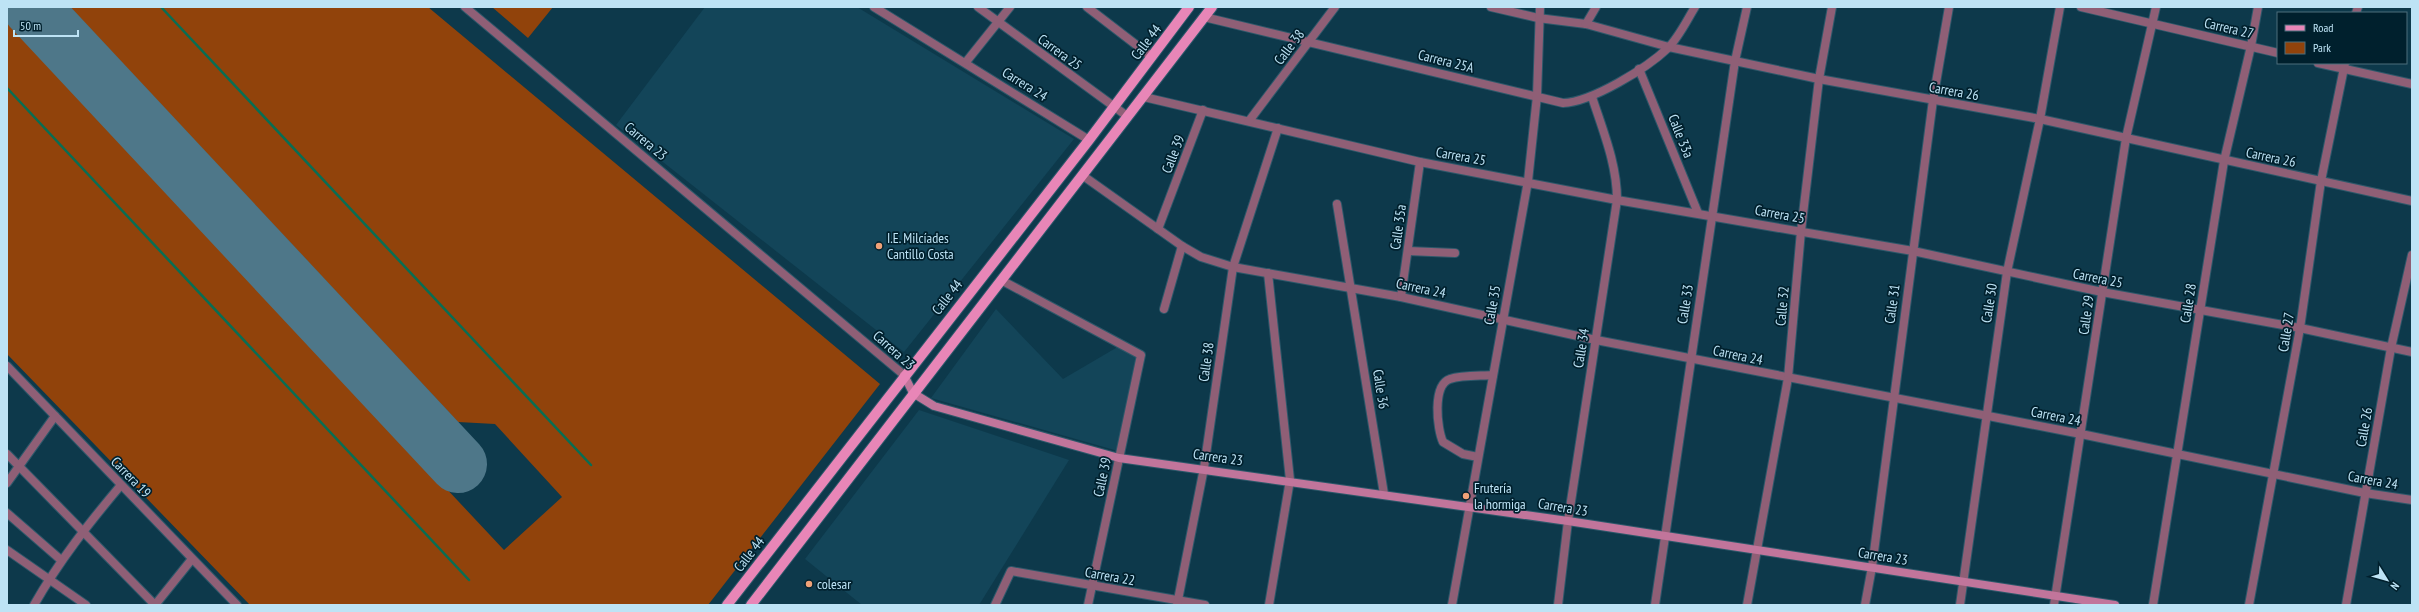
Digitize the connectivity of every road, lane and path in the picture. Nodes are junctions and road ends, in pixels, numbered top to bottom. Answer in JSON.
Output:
{"nodes":[{"id":1,"x":465,"y":7,"type":"edge"},
{"id":2,"x":874,"y":7,"type":"edge"},
{"id":3,"x":978,"y":7,"type":"edge"},
{"id":4,"x":1010,"y":7,"type":"edge"},
{"id":5,"x":1086,"y":7,"type":"edge"},
{"id":6,"x":1189,"y":7,"type":"edge"},
{"id":7,"x":1212,"y":7,"type":"edge"},
{"id":8,"x":1335,"y":7,"type":"edge"},
{"id":9,"x":1491,"y":7,"type":"edge"},
{"id":10,"x":1540,"y":7,"type":"edge"},
{"id":11,"x":1596,"y":7,"type":"edge"},
{"id":12,"x":1696,"y":7,"type":"edge"},
{"id":13,"x":1747,"y":7,"type":"edge"},
{"id":14,"x":1832,"y":7,"type":"edge"},
{"id":15,"x":1949,"y":7,"type":"edge"},
{"id":16,"x":2060,"y":7,"type":"edge"},
{"id":17,"x":2082,"y":7,"type":"edge"},
{"id":18,"x":2156,"y":7,"type":"edge"},
{"id":19,"x":2258,"y":7,"type":"edge"},
{"id":20,"x":1204,"y":17,"type":"junction"},
{"id":21,"x":1538,"y":18,"type":"junction"},
{"id":22,"x":996,"y":22,"type":"junction"},
{"id":23,"x":1586,"y":24,"type":"junction"},
{"id":24,"x":2153,"y":24,"type":"junction"},
{"id":25,"x":1310,"y":41,"type":"junction"},
{"id":26,"x":2251,"y":46,"type":"junction"},
{"id":27,"x":1668,"y":47,"type":"junction"},
{"id":28,"x":2277,"y":53,"type":"edge"},
{"id":29,"x":1152,"y":57,"type":"junction"},
{"id":30,"x":1735,"y":61,"type":"junction"},
{"id":31,"x":966,"y":62,"type":"junction"},
{"id":32,"x":2327,"y":64,"type":"edge"},
{"id":33,"x":2344,"y":66,"type":"edge"},
{"id":34,"x":1639,"y":69,"type":"junction"},
{"id":35,"x":1819,"y":79,"type":"junction"},
{"id":36,"x":2412,"y":84,"type":"edge"},
{"id":37,"x":1537,"y":96,"type":"junction"},
{"id":38,"x":1144,"y":97,"type":"junction"},
{"id":39,"x":1592,"y":97,"type":"junction"},
{"id":40,"x":1933,"y":100,"type":"junction"},
{"id":41,"x":1113,"y":106,"type":"junction"},
{"id":42,"x":1203,"y":110,"type":"junction"},
{"id":43,"x":1127,"y":116,"type":"junction"},
{"id":44,"x":2040,"y":119,"type":"junction"},
{"id":45,"x":1249,"y":121,"type":"junction"},
{"id":46,"x":1278,"y":128,"type":"junction"},
{"id":47,"x":2126,"y":138,"type":"junction"},
{"id":48,"x":1089,"y":140,"type":"junction"},
{"id":49,"x":2224,"y":161,"type":"junction"},
{"id":50,"x":1420,"y":162,"type":"junction"},
{"id":51,"x":1082,"y":175,"type":"junction"},
{"id":52,"x":2321,"y":181,"type":"junction"},
{"id":53,"x":1528,"y":182,"type":"junction"},
{"id":54,"x":1617,"y":200,"type":"junction"},
{"id":55,"x":2412,"y":201,"type":"edge"},
{"id":56,"x":1337,"y":204,"type":"dead end"},
{"id":57,"x":1698,"y":213,"type":"junction"},
{"id":58,"x":1712,"y":215,"type":"junction"},
{"id":59,"x":1158,"y":229,"type":"junction"},
{"id":60,"x":1801,"y":231,"type":"junction"},
{"id":61,"x":1182,"y":246,"type":"junction"},
{"id":62,"x":1408,"y":251,"type":"junction"},
{"id":63,"x":1913,"y":251,"type":"junction"},
{"id":64,"x":1455,"y":253,"type":"dead end"},
{"id":65,"x":2412,"y":255,"type":"edge"},
{"id":66,"x":1233,"y":267,"type":"junction"},
{"id":67,"x":2007,"y":272,"type":"junction"},
{"id":68,"x":1268,"y":273,"type":"junction"},
{"id":69,"x":1001,"y":280,"type":"junction"},
{"id":70,"x":1352,"y":288,"type":"junction"},
{"id":71,"x":2102,"y":292,"type":"junction"},
{"id":72,"x":1401,"y":297,"type":"junction"},
{"id":73,"x":1164,"y":309,"type":"dead end"},
{"id":74,"x":2201,"y":310,"type":"junction"},
{"id":75,"x":1503,"y":320,"type":"junction"},
{"id":76,"x":2300,"y":328,"type":"junction"},
{"id":77,"x":1596,"y":340,"type":"junction"},
{"id":78,"x":2391,"y":348,"type":"junction"},
{"id":79,"x":2412,"y":352,"type":"edge"},
{"id":80,"x":1690,"y":358,"type":"junction"},
{"id":81,"x":7,"y":366,"type":"edge"},
{"id":82,"x":904,"y":375,"type":"junction"},
{"id":83,"x":1493,"y":375,"type":"junction"},
{"id":84,"x":1788,"y":378,"type":"junction"},
{"id":85,"x":913,"y":393,"type":"junction"},
{"id":86,"x":1892,"y":399,"type":"junction"},
{"id":87,"x":1985,"y":415,"type":"junction"},
{"id":88,"x":55,"y":416,"type":"junction"},
{"id":89,"x":2081,"y":434,"type":"junction"},
{"id":90,"x":2177,"y":453,"type":"junction"},
{"id":91,"x":7,"y":454,"type":"edge"},
{"id":92,"x":1478,"y":457,"type":"junction"},
{"id":93,"x":1120,"y":458,"type":"junction"},
{"id":94,"x":19,"y":466,"type":"junction"},
{"id":95,"x":1204,"y":468,"type":"junction"},
{"id":96,"x":2275,"y":473,"type":"junction"},
{"id":97,"x":1290,"y":480,"type":"junction"},
{"id":98,"x":7,"y":484,"type":"edge"},
{"id":99,"x":121,"y":485,"type":"junction"},
{"id":100,"x":2365,"y":493,"type":"junction"},
{"id":101,"x":1384,"y":494,"type":"junction"},
{"id":102,"x":2412,"y":500,"type":"edge"},
{"id":103,"x":1469,"y":506,"type":"junction"},
{"id":104,"x":7,"y":513,"type":"edge"},
{"id":105,"x":1568,"y":521,"type":"junction"},
{"id":106,"x":83,"y":530,"type":"junction"},
{"id":107,"x":1665,"y":536,"type":"junction"},
{"id":108,"x":7,"y":550,"type":"edge"},
{"id":109,"x":1755,"y":551,"type":"junction"},
{"id":110,"x":192,"y":558,"type":"junction"},
{"id":111,"x":61,"y":560,"type":"junction"},
{"id":112,"x":1872,"y":567,"type":"junction"},
{"id":113,"x":49,"y":578,"type":"junction"},
{"id":114,"x":1964,"y":581,"type":"junction"},
{"id":115,"x":1092,"y":586,"type":"junction"},
{"id":116,"x":2056,"y":596,"type":"junction"},
{"id":117,"x":1178,"y":603,"type":"edge"},
{"id":118,"x":34,"y":605,"type":"edge"},
{"id":119,"x":86,"y":605,"type":"edge"},
{"id":120,"x":237,"y":605,"type":"edge"},
{"id":121,"x":727,"y":605,"type":"edge"},
{"id":122,"x":751,"y":605,"type":"edge"},
{"id":123,"x":995,"y":605,"type":"edge"},
{"id":124,"x":1088,"y":605,"type":"edge"},
{"id":125,"x":1205,"y":605,"type":"edge"},
{"id":126,"x":1269,"y":605,"type":"edge"},
{"id":127,"x":1452,"y":605,"type":"edge"},
{"id":128,"x":1558,"y":605,"type":"edge"},
{"id":129,"x":1655,"y":605,"type":"edge"},
{"id":130,"x":1747,"y":605,"type":"edge"},
{"id":131,"x":1865,"y":605,"type":"edge"},
{"id":132,"x":1960,"y":605,"type":"edge"},
{"id":133,"x":2054,"y":605,"type":"edge"},
{"id":134,"x":2115,"y":605,"type":"edge"},
{"id":135,"x":2153,"y":605,"type":"edge"},
{"id":136,"x":2249,"y":605,"type":"edge"},
{"id":137,"x":2346,"y":605,"type":"edge"}],
"edges":[{"from":1,"to":82,"type":"street","name":"Carrera 23"},
{"from":2,"to":31,"type":"street","name":"Carrera 24"},
{"from":3,"to":22,"type":"street","name":"Carrera 25"},
{"from":4,"to":22,"type":"street"},
{"from":5,"to":29,"type":"street"},
{"from":6,"to":29,"type":"main road","name":"Calle 44"},
{"from":7,"to":20,"type":"main road"},
{"from":8,"to":25,"type":"street","name":"Calle 38"},
{"from":9,"to":21,"type":"street","name":"Carrera 26"},
{"from":10,"to":21,"type":"street","name":"Calle 35"},
{"from":11,"to":23,"type":"street"},
{"from":12,"to":27,"type":"street"},
{"from":13,"to":30,"type":"street","name":"Calle 33"},
{"from":14,"to":35,"type":"street","name":"Calle 32"},
{"from":15,"to":40,"type":"street","name":"Calle 31"},
{"from":16,"to":44,"type":"street","name":"Calle 30"},
{"from":17,"to":24,"type":"street","name":"Carrera 27"},
{"from":18,"to":24,"type":"street","name":"Calle 29"},
{"from":19,"to":26,"type":"street","name":"Calle 28"},
{"from":20,"to":25,"type":"street","name":"Carrera 25A"},
{"from":20,"to":38,"type":"main road"},
{"from":21,"to":23,"type":"street","name":"Carrera 26"},
{"from":21,"to":37,"type":"street","name":"Calle 35"},
{"from":22,"to":31,"type":"street"},
{"from":22,"to":41,"type":"street","name":"Carrera 25"},
{"from":23,"to":27,"type":"street","name":"Carrera 26"},
{"from":24,"to":26,"type":"street","name":"Carrera 27"},
{"from":24,"to":47,"type":"street","name":"Calle 29"},
{"from":25,"to":37,"type":"street","name":"Carrera 25A"},
{"from":25,"to":45,"type":"street","name":"Calle 38"},
{"from":26,"to":28,"type":"street","name":"Carrera 27"},
{"from":26,"to":49,"type":"street","name":"Calle 28"},
{"from":27,"to":30,"type":"street","name":"Carrera 26"},
{"from":27,"to":34,"type":"street","name":"Carrera 25A"},
{"from":29,"to":41,"type":"main road","name":"Calle 44"},
{"from":30,"to":35,"type":"street","name":"Carrera 26"},
{"from":30,"to":58,"type":"street","name":"Calle 33"},
{"from":31,"to":48,"type":"street","name":"Carrera 24"},
{"from":32,"to":33,"type":"street"},
{"from":33,"to":36,"type":"street"},
{"from":33,"to":52,"type":"street","name":"Calle 27"},
{"from":34,"to":39,"type":"street","name":"Carrera 25A"},
{"from":34,"to":57,"type":"street","name":"Calle 33a"},
{"from":35,"to":40,"type":"street","name":"Carrera 26"},
{"from":35,"to":60,"type":"street","name":"Calle 32"},
{"from":37,"to":39,"type":"street","name":"Carrera 25A"},
{"from":37,"to":53,"type":"street","name":"Calle 35"},
{"from":38,"to":42,"type":"street","name":"Carrera 25"},
{"from":38,"to":43,"type":"main road"},
{"from":39,"to":54,"type":"street","name":"Calle 34"},
{"from":40,"to":44,"type":"street","name":"Carrera 26"},
{"from":40,"to":63,"type":"street","name":"Calle 31"},
{"from":41,"to":43,"type":"street","name":"Carrera 25"},
{"from":41,"to":48,"type":"main road","name":"Calle 44"},
{"from":42,"to":45,"type":"street","name":"Carrera 25"},
{"from":42,"to":59,"type":"street","name":"Calle 39"},
{"from":43,"to":51,"type":"main road"},
{"from":44,"to":47,"type":"street","name":"Carrera 26"},
{"from":44,"to":67,"type":"street","name":"Calle 30"},
{"from":45,"to":46,"type":"street","name":"Carrera 25"},
{"from":46,"to":50,"type":"street","name":"Carrera 25"},
{"from":46,"to":66,"type":"street","name":"Calle 38"},
{"from":47,"to":49,"type":"street","name":"Carrera 26"},
{"from":47,"to":71,"type":"street","name":"Calle 29"},
{"from":48,"to":82,"type":"main road","name":"Calle 44"},
{"from":49,"to":52,"type":"street","name":"Carrera 26"},
{"from":49,"to":74,"type":"street","name":"Calle 28"},
{"from":50,"to":53,"type":"street","name":"Carrera 25"},
{"from":50,"to":62,"type":"street","name":"Calle 35a"},
{"from":51,"to":59,"type":"street","name":"Carrera 24"},
{"from":51,"to":69,"type":"main road"},
{"from":52,"to":55,"type":"street","name":"Carrera 26"},
{"from":52,"to":76,"type":"street","name":"Calle 27"},
{"from":53,"to":54,"type":"street","name":"Carrera 25"},
{"from":53,"to":75,"type":"street","name":"Calle 35"},
{"from":54,"to":57,"type":"street","name":"Carrera 25"},
{"from":54,"to":77,"type":"street","name":"Calle 34"},
{"from":56,"to":70,"type":"street","name":"Calle 36"},
{"from":57,"to":58,"type":"street","name":"Carrera 25"},
{"from":58,"to":60,"type":"street","name":"Carrera 25"},
{"from":58,"to":80,"type":"street","name":"Calle 33"},
{"from":59,"to":61,"type":"street","name":"Carrera 24"},
{"from":60,"to":63,"type":"street","name":"Carrera 25"},
{"from":60,"to":84,"type":"street","name":"Calle 32"},
{"from":61,"to":66,"type":"street","name":"Carrera 24"},
{"from":61,"to":73,"type":"street"},
{"from":62,"to":64,"type":"street"},
{"from":62,"to":72,"type":"street","name":"Calle 35a"},
{"from":63,"to":67,"type":"street","name":"Carrera 25"},
{"from":63,"to":86,"type":"street","name":"Calle 31"},
{"from":65,"to":78,"type":"street","name":"Calle 26"},
{"from":66,"to":68,"type":"street","name":"Carrera 24"},
{"from":66,"to":95,"type":"street","name":"Calle 38"},
{"from":67,"to":71,"type":"street","name":"Carrera 25"},
{"from":67,"to":87,"type":"street","name":"Calle 30"},
{"from":68,"to":70,"type":"street","name":"Carrera 24"},
{"from":68,"to":97,"type":"street"},
{"from":69,"to":85,"type":"main road"},
{"from":69,"to":93,"type":"street","name":"Calle 39"},
{"from":70,"to":72,"type":"street","name":"Carrera 24"},
{"from":70,"to":101,"type":"street","name":"Calle 36"},
{"from":71,"to":74,"type":"street","name":"Carrera 25"},
{"from":71,"to":89,"type":"street","name":"Calle 29"},
{"from":72,"to":75,"type":"street","name":"Carrera 24"},
{"from":74,"to":76,"type":"street","name":"Carrera 25"},
{"from":74,"to":90,"type":"street","name":"Calle 28"},
{"from":75,"to":77,"type":"street","name":"Carrera 24"},
{"from":75,"to":83,"type":"street","name":"Calle 35"},
{"from":76,"to":78,"type":"street","name":"Carrera 25"},
{"from":76,"to":96,"type":"street","name":"Calle 27"},
{"from":77,"to":80,"type":"street","name":"Carrera 24"},
{"from":77,"to":105,"type":"street","name":"Calle 34"},
{"from":78,"to":79,"type":"street","name":"Carrera 25"},
{"from":78,"to":100,"type":"street","name":"Calle 26"},
{"from":80,"to":84,"type":"street","name":"Carrera 24"},
{"from":80,"to":107,"type":"street","name":"Calle 33"},
{"from":81,"to":88,"type":"street","name":"Carrera 19"},
{"from":82,"to":85,"type":"street","name":"Carrera 23"},
{"from":82,"to":121,"type":"main road","name":"Calle 44"},
{"from":83,"to":92,"type":"street","name":"Calle 35"},
{"from":83,"to":92,"type":"street"},
{"from":84,"to":86,"type":"street","name":"Carrera 24"},
{"from":84,"to":109,"type":"street","name":"Calle 32"},
{"from":85,"to":93,"type":"street","name":"Carrera 23"},
{"from":85,"to":122,"type":"main road"},
{"from":86,"to":87,"type":"street","name":"Carrera 24"},
{"from":86,"to":112,"type":"street","name":"Calle 31"},
{"from":87,"to":89,"type":"street","name":"Carrera 24"},
{"from":87,"to":114,"type":"street","name":"Calle 30"},
{"from":88,"to":94,"type":"street"},
{"from":88,"to":99,"type":"street","name":"Carrera 19"},
{"from":89,"to":90,"type":"street","name":"Carrera 24"},
{"from":89,"to":116,"type":"street","name":"Calle 29"},
{"from":90,"to":96,"type":"street","name":"Carrera 24"},
{"from":90,"to":135,"type":"street","name":"Calle 28"},
{"from":91,"to":94,"type":"street"},
{"from":92,"to":103,"type":"street","name":"Calle 35"},
{"from":93,"to":95,"type":"street","name":"Carrera 23"},
{"from":93,"to":115,"type":"street","name":"Calle 39"},
{"from":94,"to":98,"type":"street"},
{"from":94,"to":106,"type":"street"},
{"from":95,"to":97,"type":"street","name":"Carrera 23"},
{"from":95,"to":117,"type":"street","name":"Calle 38"},
{"from":96,"to":100,"type":"street","name":"Carrera 24"},
{"from":96,"to":136,"type":"street","name":"Calle 27"},
{"from":97,"to":101,"type":"street","name":"Carrera 23"},
{"from":97,"to":126,"type":"street"},
{"from":99,"to":106,"type":"street"},
{"from":99,"to":110,"type":"street","name":"Carrera 19"},
{"from":100,"to":102,"type":"street","name":"Carrera 24"},
{"from":100,"to":137,"type":"street","name":"Calle 26"},
{"from":101,"to":103,"type":"street","name":"Carrera 23"},
{"from":103,"to":105,"type":"street","name":"Carrera 23"},
{"from":103,"to":127,"type":"street","name":"Calle 35"},
{"from":104,"to":111,"type":"street"},
{"from":105,"to":107,"type":"street","name":"Carrera 23"},
{"from":105,"to":128,"type":"street","name":"Calle 34"},
{"from":106,"to":110,"type":"street"},
{"from":106,"to":111,"type":"street"},
{"from":107,"to":109,"type":"street","name":"Carrera 23"},
{"from":107,"to":129,"type":"street","name":"Calle 33"},
{"from":108,"to":113,"type":"street"},
{"from":109,"to":112,"type":"street","name":"Carrera 23"},
{"from":109,"to":130,"type":"street","name":"Calle 32"},
{"from":110,"to":120,"type":"street","name":"Carrera 19"},
{"from":111,"to":113,"type":"street"},
{"from":112,"to":114,"type":"street","name":"Carrera 23"},
{"from":112,"to":131,"type":"street","name":"Calle 31"},
{"from":113,"to":118,"type":"street"},
{"from":113,"to":119,"type":"street"},
{"from":114,"to":116,"type":"street","name":"Carrera 23"},
{"from":114,"to":132,"type":"street","name":"Calle 30"},
{"from":115,"to":117,"type":"street","name":"Carrera 22"},
{"from":115,"to":123,"type":"street","name":"Carrera 22"},
{"from":115,"to":124,"type":"street","name":"Calle 39"},
{"from":116,"to":133,"type":"street","name":"Calle 29"},
{"from":116,"to":134,"type":"street","name":"Carrera 23"},
{"from":117,"to":125,"type":"street","name":"Carrera 22"}]}
